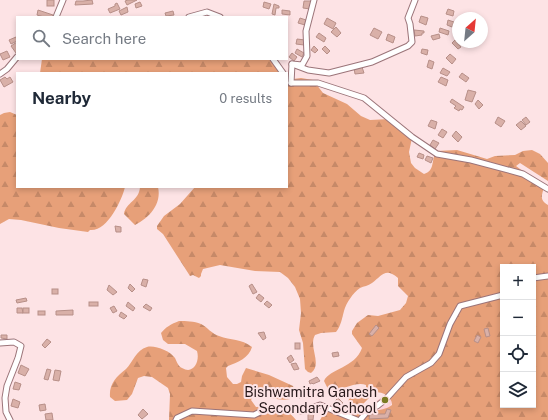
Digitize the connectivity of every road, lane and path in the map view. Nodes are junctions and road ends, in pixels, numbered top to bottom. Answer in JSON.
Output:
{"nodes":[{"id":1,"x":63,"y":0,"type":"edge"},
{"id":2,"x":314,"y":0,"type":"edge"},
{"id":3,"x":415,"y":0,"type":"edge"},
{"id":4,"x":56,"y":16,"type":"edge"},
{"id":5,"x":193,"y":16,"type":"edge"},
{"id":6,"x":217,"y":16,"type":"edge"},
{"id":7,"x":16,"y":59,"type":"edge"},
{"id":8,"x":274,"y":60,"type":"edge"},
{"id":9,"x":292,"y":64,"type":"junction"},
{"id":10,"x":283,"y":72,"type":"edge"},
{"id":11,"x":0,"y":74,"type":"edge"},
{"id":12,"x":288,"y":80,"type":"edge"},
{"id":13,"x":290,"y":83,"type":"junction"},
{"id":14,"x":548,"y":189,"type":"edge"},
{"id":15,"x":548,"y":276,"type":"edge"},
{"id":16,"x":536,"y":278,"type":"edge"},
{"id":17,"x":500,"y":296,"type":"edge"},
{"id":18,"x":0,"y":343,"type":"edge"},
{"id":19,"x":10,"y":420,"type":"edge"},
{"id":20,"x":176,"y":420,"type":"edge"},
{"id":21,"x":359,"y":420,"type":"edge"}],
"edges":[{"from":1,"to":4,"type":"street"},
{"from":2,"to":9,"type":"street"},
{"from":3,"to":9,"type":"street"},
{"from":5,"to":6,"type":"street"},
{"from":7,"to":11,"type":"street"},
{"from":8,"to":10,"type":"street"},
{"from":9,"to":13,"type":"street"},
{"from":12,"to":13,"type":"street"},
{"from":13,"to":14,"type":"street"},
{"from":15,"to":16,"type":"street"},
{"from":17,"to":21,"type":"street"},
{"from":18,"to":19,"type":"street"},
{"from":20,"to":21,"type":"street"}]}
